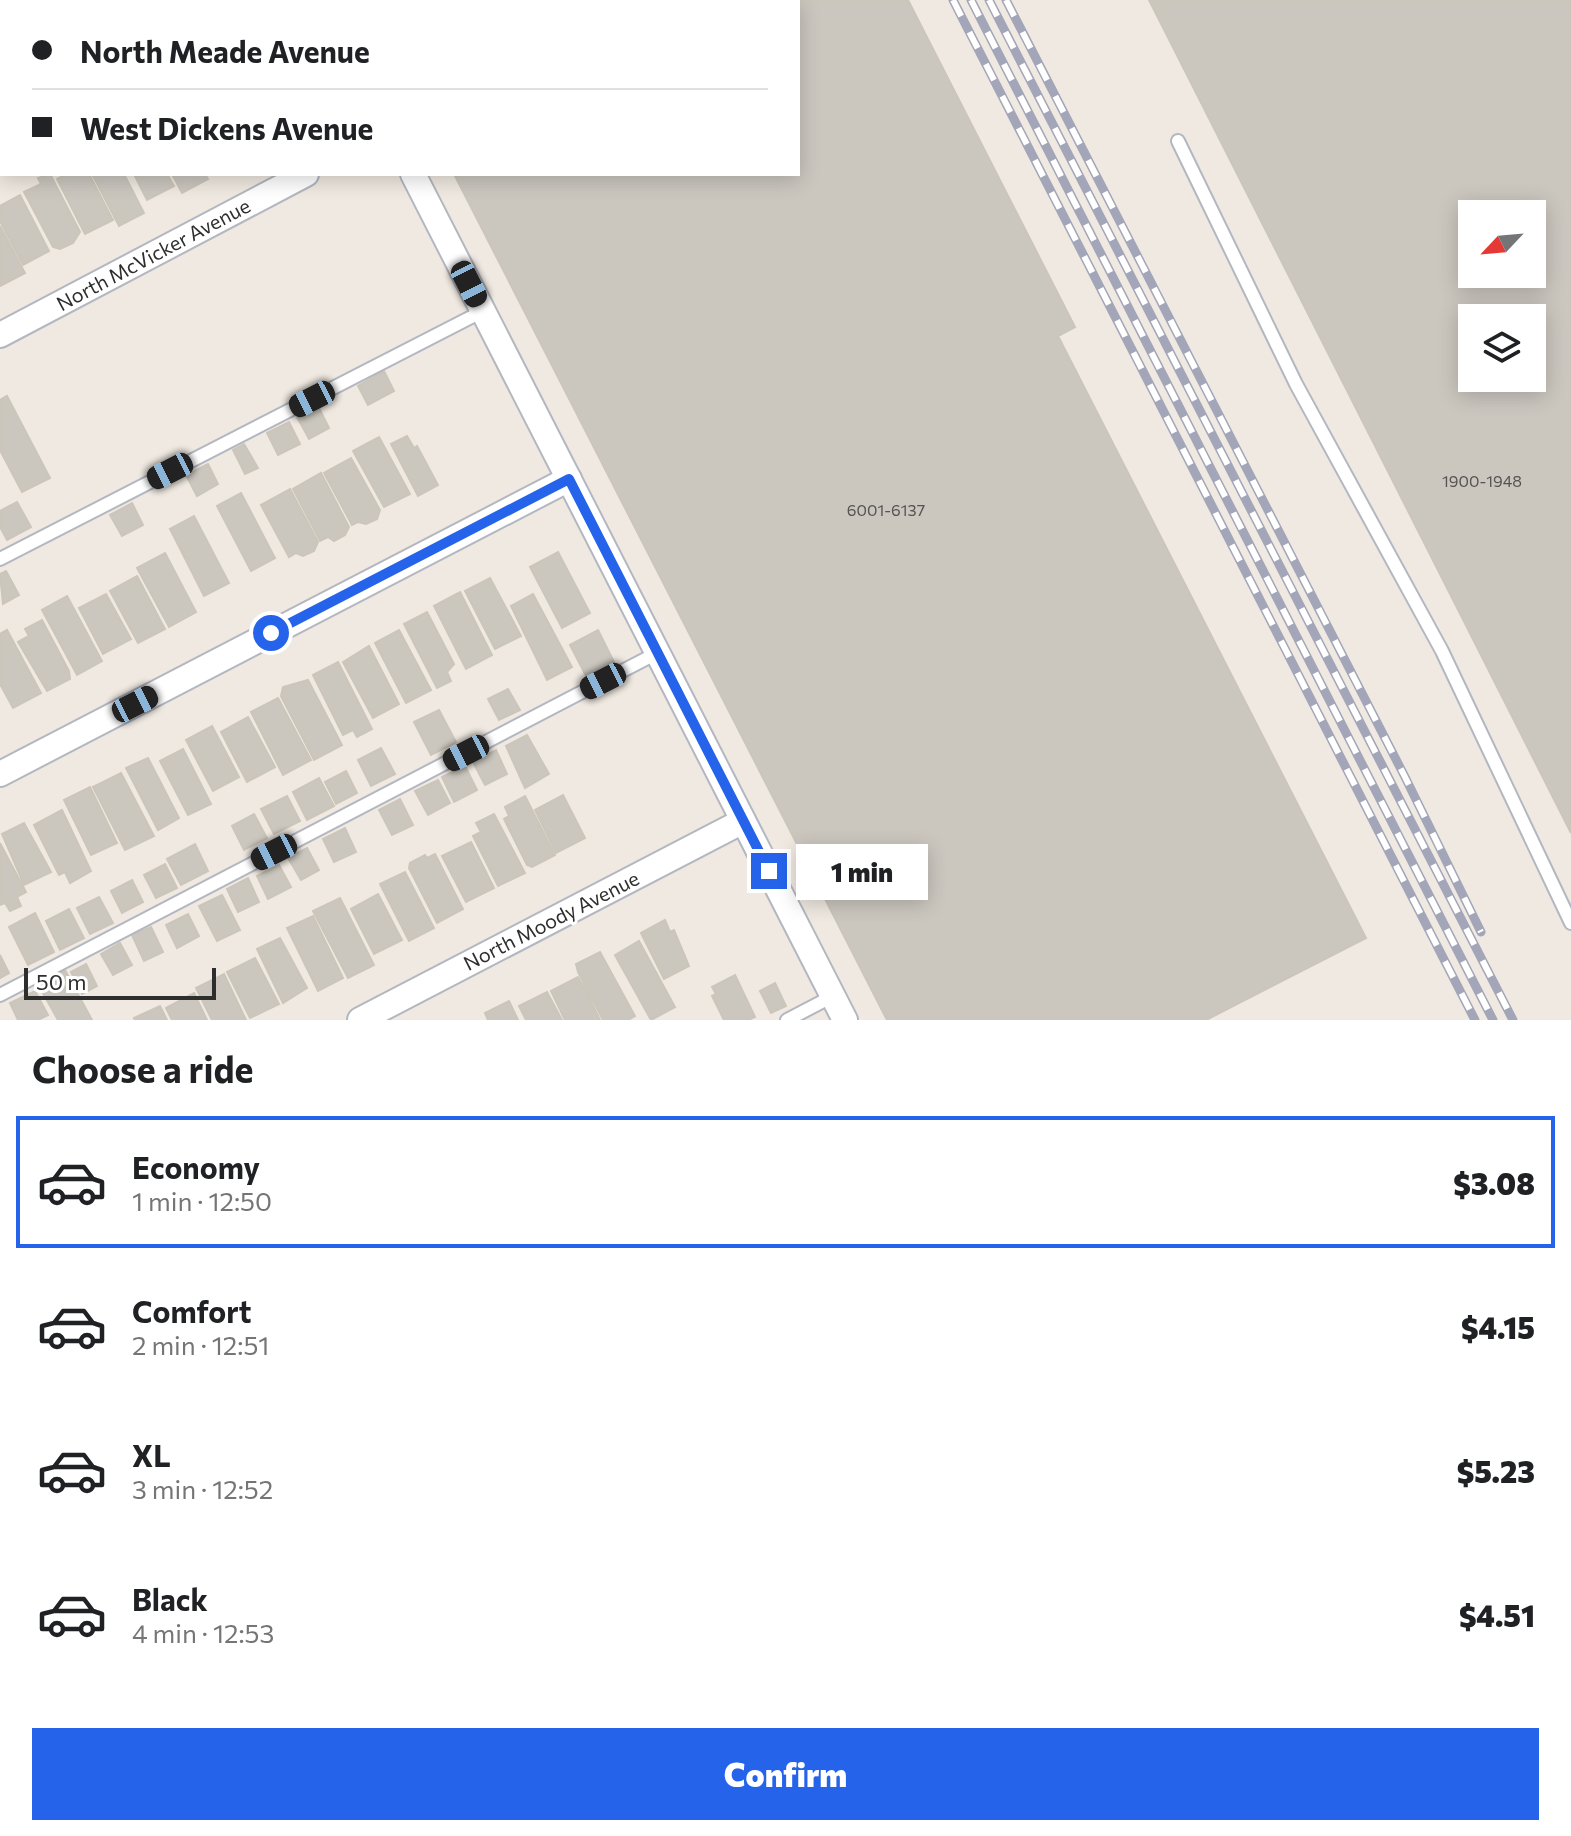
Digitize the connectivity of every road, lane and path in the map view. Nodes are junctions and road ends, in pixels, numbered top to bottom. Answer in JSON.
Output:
{"nodes":[{"id":1,"x":1178,"y":141,"type":"dead end"},
{"id":2,"x":302,"y":176,"type":"edge"},
{"id":3,"x":414,"y":176,"type":"edge"},
{"id":4,"x":483,"y":311,"type":"junction"},
{"id":5,"x":0,"y":335,"type":"edge"},
{"id":6,"x":569,"y":479,"type":"junction"},
{"id":7,"x":0,"y":559,"type":"edge"},
{"id":8,"x":657,"y":653,"type":"junction"},
{"id":9,"x":0,"y":774,"type":"edge"},
{"id":10,"x":743,"y":821,"type":"junction"},
{"id":11,"x":1571,"y":923,"type":"edge"},
{"id":12,"x":0,"y":995,"type":"edge"},
{"id":13,"x":833,"y":996,"type":"junction"},
{"id":14,"x":360,"y":1020,"type":"edge"},
{"id":15,"x":787,"y":1020,"type":"edge"},
{"id":16,"x":845,"y":1020,"type":"edge"}],
"edges":[{"from":1,"to":11,"type":"lane"},
{"from":2,"to":5,"type":"street","name":"North McVicker Avenue"},
{"from":3,"to":4,"type":"street"},
{"from":4,"to":6,"type":"street"},
{"from":4,"to":7,"type":"lane"},
{"from":6,"to":8,"type":"street"},
{"from":6,"to":9,"type":"street"},
{"from":8,"to":10,"type":"street"},
{"from":8,"to":12,"type":"lane"},
{"from":10,"to":13,"type":"street"},
{"from":10,"to":14,"type":"street","name":"North Moody Avenue"},
{"from":13,"to":15,"type":"lane"},
{"from":13,"to":16,"type":"street"}]}
